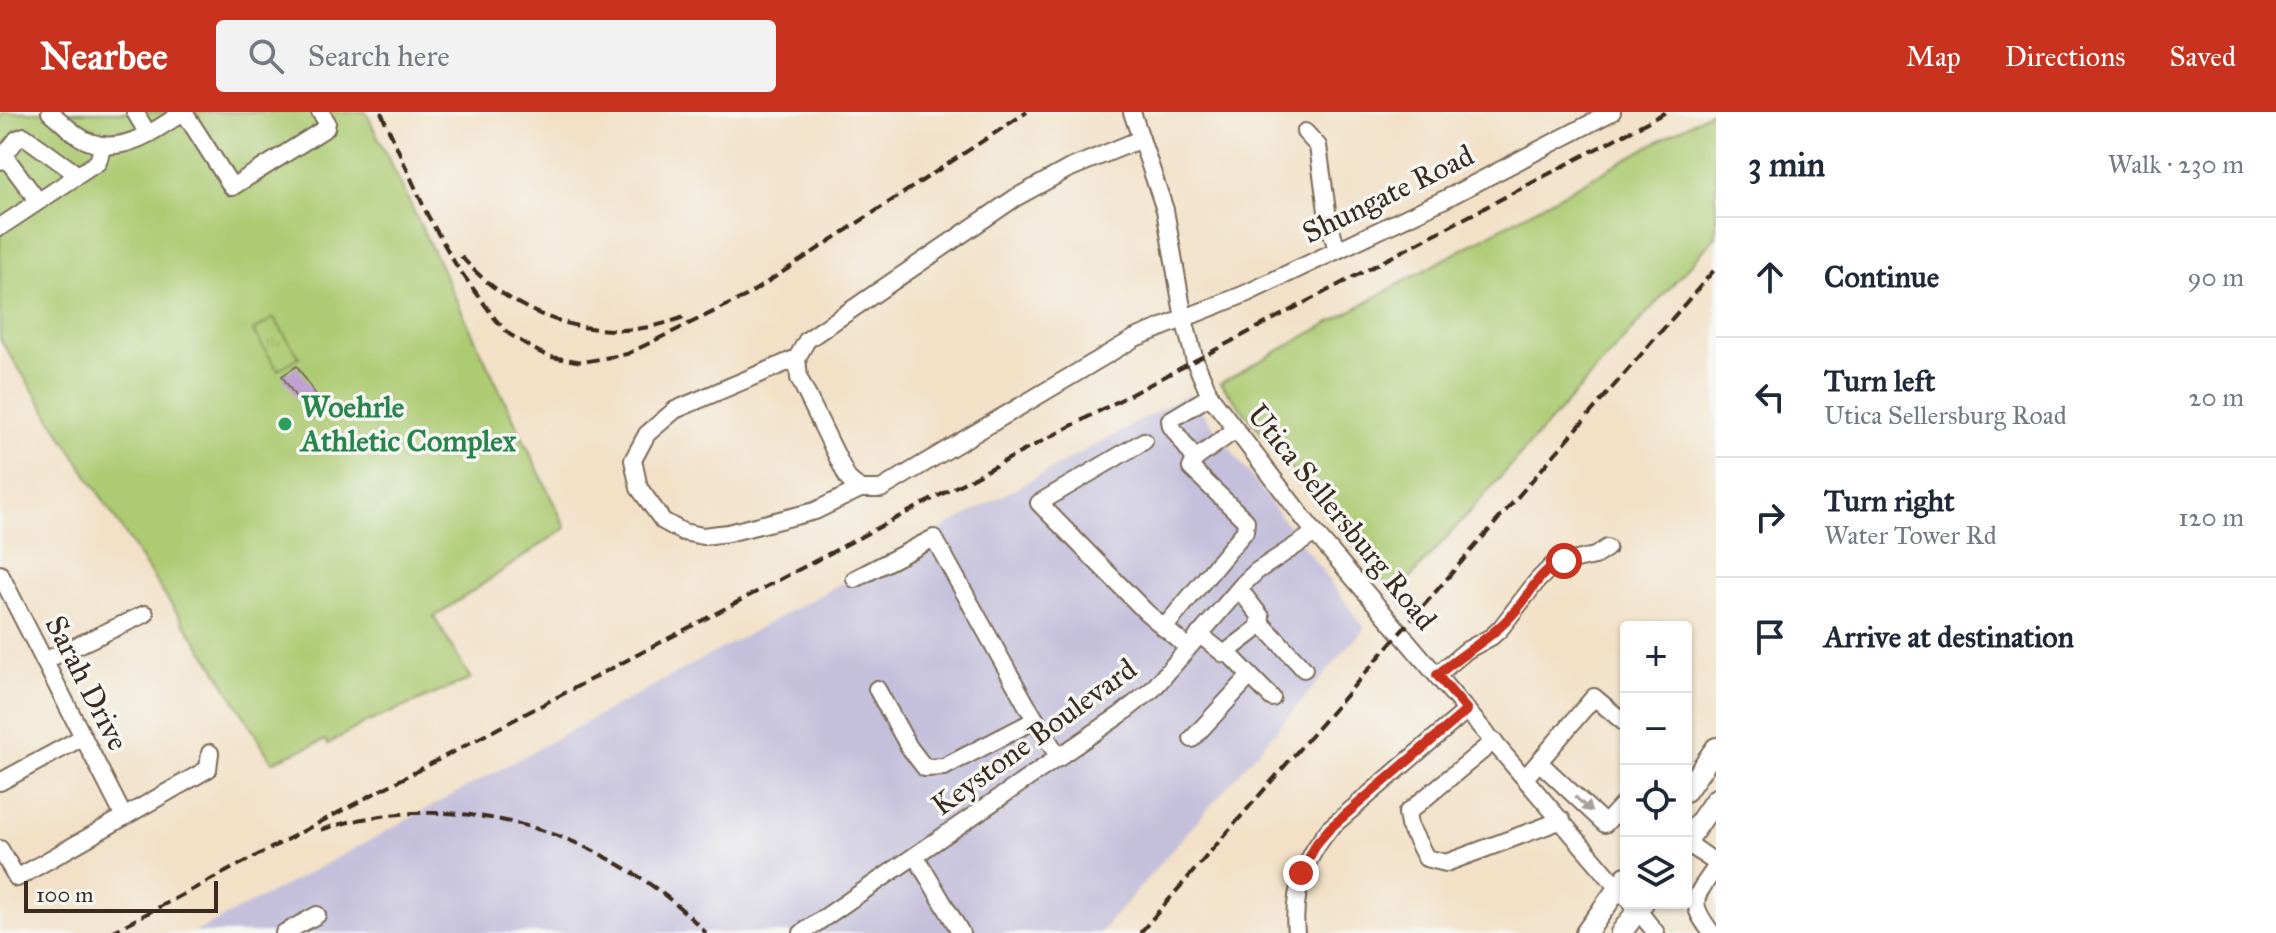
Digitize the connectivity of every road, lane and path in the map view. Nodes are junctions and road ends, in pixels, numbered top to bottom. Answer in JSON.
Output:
{"nodes":[{"id":1,"x":50,"y":112,"type":"edge"},
{"id":2,"x":135,"y":112,"type":"edge"},
{"id":3,"x":183,"y":112,"type":"edge"},
{"id":4,"x":320,"y":112,"type":"edge"},
{"id":5,"x":1132,"y":112,"type":"edge"},
{"id":6,"x":1612,"y":112,"type":"edge"},
{"id":7,"x":1305,"y":132,"type":"dead end"},
{"id":8,"x":148,"y":134,"type":"junction"},
{"id":9,"x":1141,"y":139,"type":"junction"},
{"id":10,"x":103,"y":145,"type":"junction"},
{"id":11,"x":2,"y":158,"type":"edge"},
{"id":12,"x":78,"y":175,"type":"junction"},
{"id":13,"x":38,"y":201,"type":"junction"},
{"id":14,"x":2,"y":220,"type":"edge"},
{"id":15,"x":1337,"y":250,"type":"junction"},
{"id":16,"x":1184,"y":319,"type":"junction"},
{"id":17,"x":797,"y":358,"type":"junction"},
{"id":18,"x":1210,"y":396,"type":"junction"},
{"id":19,"x":1234,"y":431,"type":"junction"},
{"id":20,"x":1144,"y":441,"type":"dead end"},
{"id":21,"x":1195,"y":459,"type":"junction"},
{"id":22,"x":860,"y":489,"type":"junction"},
{"id":23,"x":1315,"y":533,"type":"junction"},
{"id":24,"x":1607,"y":548,"type":"dead end"},
{"id":25,"x":0,"y":574,"type":"edge"},
{"id":26,"x":855,"y":579,"type":"dead end"},
{"id":27,"x":1239,"y":589,"type":"junction"},
{"id":28,"x":145,"y":614,"type":"dead end"},
{"id":29,"x":1261,"y":623,"type":"junction"},
{"id":30,"x":1164,"y":628,"type":"junction"},
{"id":31,"x":1199,"y":634,"type":"junction"},
{"id":32,"x":1187,"y":647,"type":"junction"},
{"id":33,"x":1227,"y":652,"type":"junction"},
{"id":34,"x":44,"y":661,"type":"junction"},
{"id":35,"x":1304,"y":669,"type":"dead end"},
{"id":36,"x":1437,"y":675,"type":"junction"},
{"id":37,"x":1250,"y":676,"type":"junction"},
{"id":38,"x":877,"y":689,"type":"dead end"},
{"id":39,"x":1272,"y":698,"type":"dead end"},
{"id":40,"x":1467,"y":710,"type":"junction"},
{"id":41,"x":1620,"y":719,"type":"edge"},
{"id":42,"x":1035,"y":720,"type":"junction"},
{"id":43,"x":83,"y":737,"type":"junction"},
{"id":44,"x":1192,"y":739,"type":"dead end"},
{"id":45,"x":1494,"y":741,"type":"junction"},
{"id":46,"x":1716,"y":748,"type":"edge"},
{"id":47,"x":210,"y":753,"type":"dead end"},
{"id":48,"x":1059,"y":758,"type":"junction"},
{"id":49,"x":1539,"y":762,"type":"junction"},
{"id":50,"x":1526,"y":777,"type":"junction"},
{"id":51,"x":0,"y":782,"type":"edge"},
{"id":52,"x":1692,"y":782,"type":"edge"},
{"id":53,"x":1716,"y":799,"type":"edge"},
{"id":54,"x":1620,"y":808,"type":"edge"},
{"id":55,"x":124,"y":817,"type":"junction"},
{"id":56,"x":1562,"y":820,"type":"junction"},
{"id":57,"x":1689,"y":837,"type":"edge"},
{"id":58,"x":1692,"y":847,"type":"edge"},
{"id":59,"x":0,"y":849,"type":"edge"},
{"id":60,"x":916,"y":857,"type":"junction"},
{"id":61,"x":1716,"y":865,"type":"edge"},
{"id":62,"x":1620,"y":885,"type":"edge"},
{"id":63,"x":1620,"y":904,"type":"edge"},
{"id":64,"x":1627,"y":909,"type":"edge"},
{"id":65,"x":1639,"y":909,"type":"edge"},
{"id":66,"x":317,"y":915,"type":"dead end"},
{"id":67,"x":1716,"y":927,"type":"edge"},
{"id":68,"x":284,"y":933,"type":"edge"},
{"id":69,"x":802,"y":933,"type":"edge"},
{"id":70,"x":961,"y":933,"type":"edge"},
{"id":71,"x":1296,"y":933,"type":"edge"},
{"id":72,"x":1586,"y":933,"type":"edge"},
{"id":73,"x":1621,"y":933,"type":"edge"},
{"id":74,"x":1656,"y":933,"type":"edge"},
{"id":75,"x":1711,"y":933,"type":"edge"}],
"edges":[{"from":1,"to":10,"type":"street"},
{"from":2,"to":8,"type":"street"},
{"from":3,"to":4,"type":"street"},
{"from":3,"to":8,"type":"street"},
{"from":5,"to":9,"type":"street","name":"Utica Sellersburg Road"},
{"from":6,"to":15,"type":"street","name":"Shungate Road"},
{"from":7,"to":15,"type":"street"},
{"from":8,"to":10,"type":"street"},
{"from":9,"to":16,"type":"street","name":"Utica Sellersburg Road"},
{"from":9,"to":17,"type":"street"},
{"from":10,"to":12,"type":"street"},
{"from":11,"to":12,"type":"street"},
{"from":11,"to":13,"type":"street"},
{"from":12,"to":13,"type":"street"},
{"from":13,"to":14,"type":"street"},
{"from":15,"to":16,"type":"street","name":"Shungate Road"},
{"from":16,"to":18,"type":"street","name":"Utica Sellersburg Road"},
{"from":16,"to":22,"type":"street","name":"Shungate Road"},
{"from":17,"to":22,"type":"street"},
{"from":17,"to":22,"type":"street","name":"Shungate Road"},
{"from":18,"to":19,"type":"street","name":"Utica Sellersburg Road"},
{"from":18,"to":21,"type":"street"},
{"from":19,"to":21,"type":"street"},
{"from":19,"to":23,"type":"street","name":"Utica Sellersburg Road"},
{"from":20,"to":30,"type":"street"},
{"from":21,"to":30,"type":"street"},
{"from":23,"to":27,"type":"street","name":"Keystone Boulevard"},
{"from":23,"to":36,"type":"street","name":"Utica Sellersburg Road"},
{"from":24,"to":36,"type":"street"},
{"from":25,"to":34,"type":"street","name":"Sarah Drive"},
{"from":26,"to":42,"type":"street"},
{"from":27,"to":29,"type":"street"},
{"from":27,"to":31,"type":"street","name":"Keystone Boulevard"},
{"from":28,"to":34,"type":"street"},
{"from":29,"to":33,"type":"street"},
{"from":29,"to":35,"type":"street"},
{"from":30,"to":32,"type":"street"},
{"from":31,"to":32,"type":"street","name":"Keystone Boulevard"},
{"from":31,"to":33,"type":"street"},
{"from":32,"to":48,"type":"street","name":"Keystone Boulevard"},
{"from":33,"to":37,"type":"street"},
{"from":34,"to":43,"type":"street","name":"Sarah Drive"},
{"from":36,"to":40,"type":"street","name":"Utica Sellersburg Road"},
{"from":37,"to":39,"type":"street"},
{"from":37,"to":44,"type":"street"},
{"from":38,"to":42,"type":"street"},
{"from":40,"to":45,"type":"street","name":"Utica Sellersburg Road"},
{"from":40,"to":71,"type":"street"},
{"from":41,"to":49,"type":"street"},
{"from":42,"to":48,"type":"street"},
{"from":43,"to":51,"type":"street"},
{"from":43,"to":55,"type":"street","name":"Sarah Drive"},
{"from":45,"to":50,"type":"street","name":"Utica Sellersburg Road"},
{"from":45,"to":56,"type":"street"},
{"from":46,"to":52,"type":"main road"},
{"from":47,"to":55,"type":"street"},
{"from":48,"to":60,"type":"street","name":"Keystone Boulevard"},
{"from":49,"to":50,"type":"street"},
{"from":49,"to":54,"type":"street","one_way":true},
{"from":50,"to":56,"type":"street","name":"Utica Sellersburg Road"},
{"from":53,"to":57,"type":"main road"},
{"from":55,"to":59,"type":"street"},
{"from":56,"to":62,"type":"street","name":"Utica Sellersburg Road"},
{"from":58,"to":61,"type":"street"},
{"from":60,"to":69,"type":"street","name":"Keystone Boulevard"},
{"from":60,"to":70,"type":"street"},
{"from":61,"to":75,"type":"street"},
{"from":63,"to":72,"type":"main road"},
{"from":64,"to":73,"type":"main road"},
{"from":65,"to":74,"type":"street","name":"Utica Sellersburg Road"},
{"from":66,"to":68,"type":"street"},
{"from":67,"to":75,"type":"street"}]}
